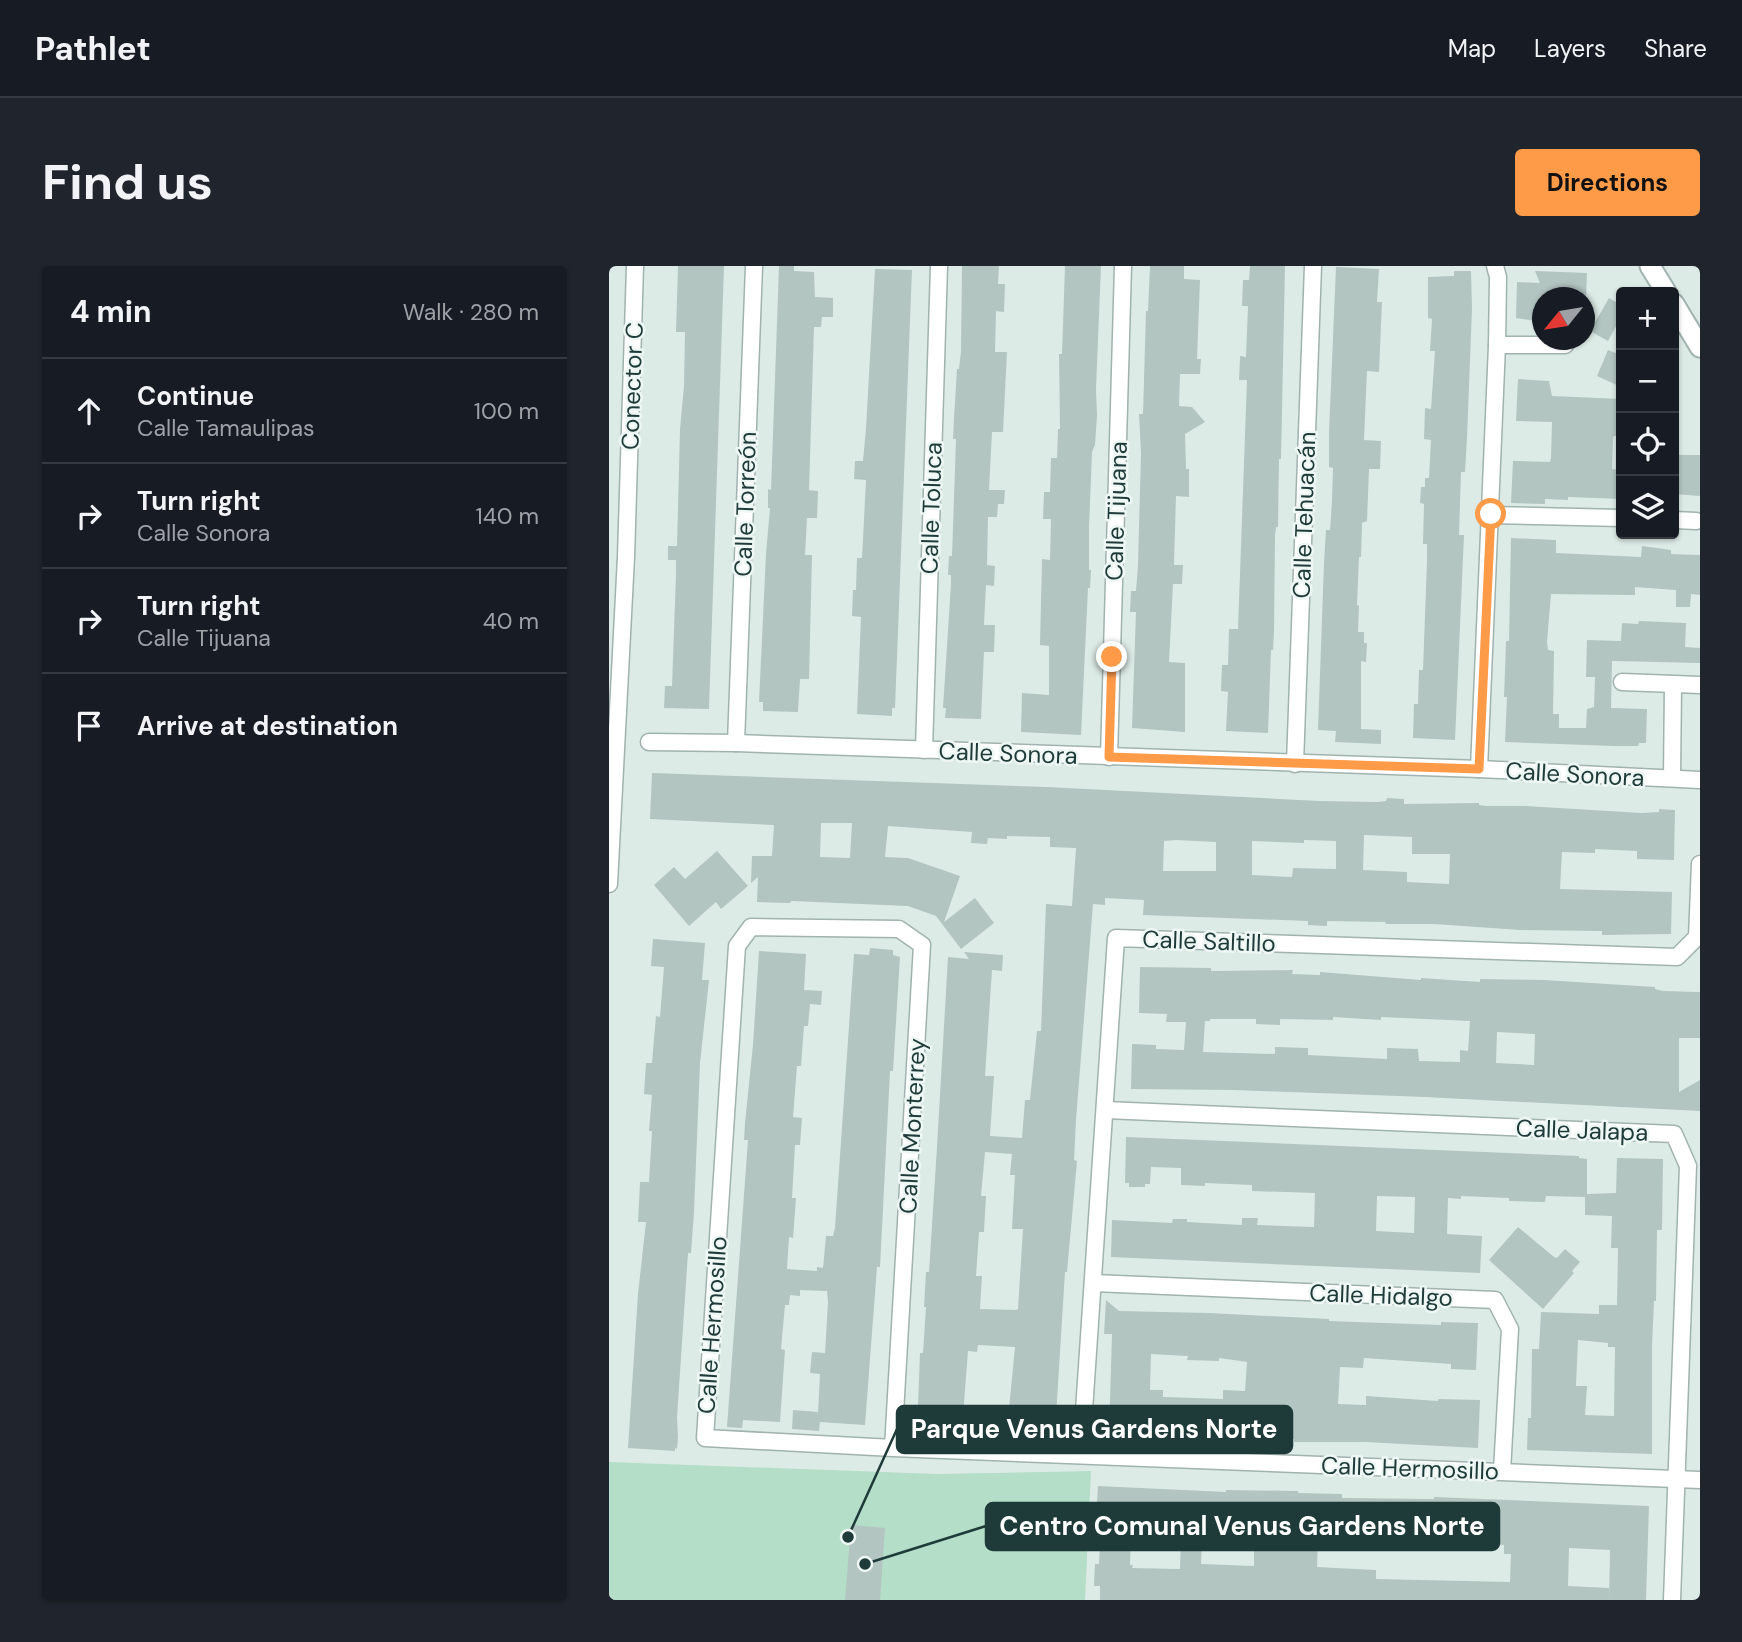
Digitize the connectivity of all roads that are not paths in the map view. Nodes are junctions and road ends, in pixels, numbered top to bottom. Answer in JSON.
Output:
{"nodes":[{"id":1,"x":635,"y":266,"type":"edge"},
{"id":2,"x":754,"y":266,"type":"edge"},
{"id":3,"x":939,"y":266,"type":"edge"},
{"id":4,"x":1123,"y":266,"type":"edge"},
{"id":5,"x":1313,"y":266,"type":"edge"},
{"id":6,"x":1495,"y":266,"type":"edge"},
{"id":7,"x":1650,"y":266,"type":"edge"},
{"id":8,"x":1663,"y":287,"type":"edge"},
{"id":9,"x":1679,"y":312,"type":"edge"},
{"id":10,"x":1497,"y":345,"type":"junction"},
{"id":11,"x":1532,"y":345,"type":"edge"},
{"id":12,"x":1700,"y":347,"type":"edge"},
{"id":13,"x":1491,"y":514,"type":"junction"},
{"id":14,"x":1616,"y":518,"type":"edge"},
{"id":15,"x":1679,"y":520,"type":"edge"},
{"id":16,"x":1696,"y":521,"type":"dead end"},
{"id":17,"x":1622,"y":682,"type":"dead end"},
{"id":18,"x":1673,"y":685,"type":"junction"},
{"id":19,"x":1700,"y":685,"type":"edge"},
{"id":20,"x":649,"y":742,"type":"dead end"},
{"id":21,"x":736,"y":743,"type":"junction"},
{"id":22,"x":923,"y":750,"type":"junction"},
{"id":23,"x":1109,"y":757,"type":"junction"},
{"id":24,"x":1295,"y":764,"type":"junction"},
{"id":25,"x":1479,"y":769,"type":"junction"},
{"id":26,"x":1672,"y":778,"type":"junction"},
{"id":27,"x":1700,"y":780,"type":"edge"},
{"id":28,"x":1700,"y":864,"type":"edge"},
{"id":29,"x":609,"y":884,"type":"edge"},
{"id":30,"x":785,"y":927,"type":"joint"},
{"id":31,"x":1105,"y":1110,"type":"junction"},
{"id":32,"x":1093,"y":1283,"type":"junction"},
{"id":33,"x":893,"y":1448,"type":"junction"},
{"id":34,"x":1081,"y":1455,"type":"junction"},
{"id":35,"x":1502,"y":1471,"type":"junction"},
{"id":36,"x":1676,"y":1479,"type":"junction"},
{"id":37,"x":1700,"y":1480,"type":"edge"},
{"id":38,"x":1672,"y":1600,"type":"edge"}],
"edges":[{"from":1,"to":29,"type":"street","name":"Conector C"},
{"from":2,"to":21,"type":"street","name":"Calle Torreón"},
{"from":3,"to":22,"type":"street","name":"Calle Toluca"},
{"from":4,"to":23,"type":"street","name":"Calle Tijuana"},
{"from":5,"to":24,"type":"street","name":"Calle Tehuacán"},
{"from":6,"to":10,"type":"street"},
{"from":7,"to":8,"type":"street"},
{"from":9,"to":12,"type":"street"},
{"from":10,"to":11,"type":"street"},
{"from":10,"to":13,"type":"street"},
{"from":13,"to":14,"type":"street"},
{"from":13,"to":25,"type":"street"},
{"from":15,"to":16,"type":"street"},
{"from":17,"to":18,"type":"street"},
{"from":18,"to":19,"type":"street"},
{"from":18,"to":26,"type":"street"},
{"from":20,"to":21,"type":"street","name":"Calle Sonora"},
{"from":21,"to":22,"type":"street","name":"Calle Sonora"},
{"from":22,"to":23,"type":"street","name":"Calle Sonora"},
{"from":23,"to":24,"type":"street","name":"Calle Sonora"},
{"from":24,"to":25,"type":"street","name":"Calle Sonora"},
{"from":25,"to":26,"type":"street","name":"Calle Sonora"},
{"from":26,"to":27,"type":"street","name":"Calle Sonora"},
{"from":28,"to":31,"type":"street","name":"Calle Saltillo"},
{"from":30,"to":33,"type":"street","name":"Calle Monterrey"},
{"from":30,"to":33,"type":"street","name":"Calle Hermosillo"},
{"from":31,"to":32,"type":"street","name":"Calle Saltillo"},
{"from":31,"to":36,"type":"street","name":"Calle Jalapa"},
{"from":32,"to":34,"type":"street","name":"Calle Saltillo"},
{"from":32,"to":35,"type":"street","name":"Calle Hidalgo"},
{"from":33,"to":34,"type":"street","name":"Calle Hermosillo"},
{"from":34,"to":35,"type":"street","name":"Calle Hermosillo"},
{"from":35,"to":36,"type":"street","name":"Calle Hermosillo"},
{"from":36,"to":37,"type":"street","name":"Calle Hermosillo"},
{"from":36,"to":38,"type":"street","name":"Calle Jalapa"}]}
